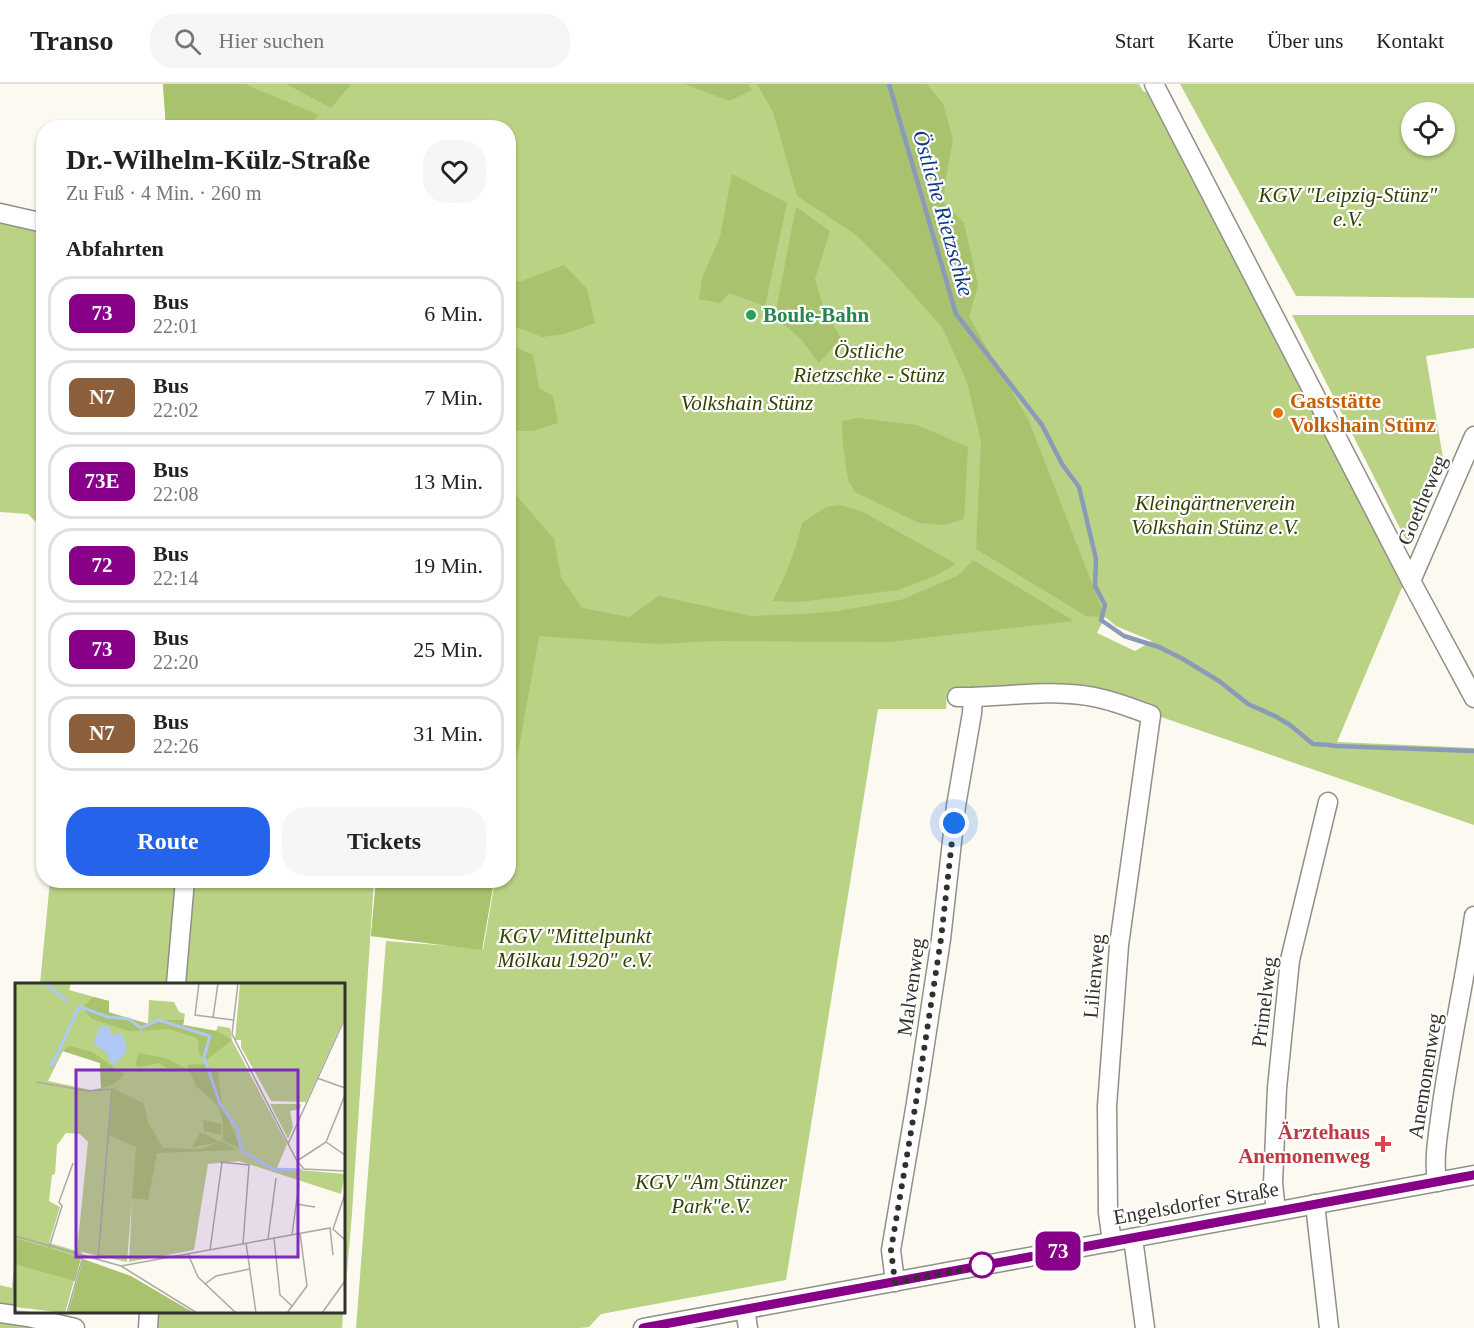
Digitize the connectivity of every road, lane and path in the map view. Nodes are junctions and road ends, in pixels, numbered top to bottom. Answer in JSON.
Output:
{"nodes":[{"id":1,"x":1154,"y":84,"type":"edge"},
{"id":2,"x":0,"y":213,"type":"edge"},
{"id":3,"x":36,"y":221,"type":"edge"},
{"id":4,"x":1474,"y":436,"type":"edge"},
{"id":5,"x":1411,"y":581,"type":"junction"},
{"id":6,"x":1473,"y":694,"type":"edge"},
{"id":7,"x":1151,"y":715,"type":"joint"},
{"id":8,"x":1328,"y":801,"type":"dead end"},
{"id":9,"x":184,"y":888,"type":"edge"},
{"id":10,"x":1474,"y":916,"type":"edge"},
{"id":11,"x":1469,"y":978,"type":"edge"},
{"id":12,"x":177,"y":983,"type":"edge"},
{"id":13,"x":1474,"y":1175,"type":"edge"},
{"id":14,"x":1437,"y":1182,"type":"junction"},
{"id":15,"x":1315,"y":1204,"type":"junction"},
{"id":16,"x":1276,"y":1211,"type":"junction"},
{"id":17,"x":1133,"y":1238,"type":"junction"},
{"id":18,"x":1112,"y":1242,"type":"junction"},
{"id":19,"x":895,"y":1282,"type":"junction"},
{"id":20,"x":745,"y":1309,"type":"junction"},
{"id":21,"x":0,"y":1313,"type":"edge"},
{"id":22,"x":149,"y":1313,"type":"edge"},
{"id":23,"x":46,"y":1325,"type":"edge"},
{"id":24,"x":75,"y":1328,"type":"edge"},
{"id":25,"x":148,"y":1328,"type":"edge"},
{"id":26,"x":643,"y":1328,"type":"edge"},
{"id":27,"x":748,"y":1328,"type":"edge"},
{"id":28,"x":1145,"y":1328,"type":"edge"},
{"id":29,"x":1329,"y":1328,"type":"edge"}],
"edges":[{"from":1,"to":5,"type":"street"},
{"from":2,"to":3,"type":"street"},
{"from":4,"to":5,"type":"street","name":"Goetheweg"},
{"from":5,"to":6,"type":"street"},
{"from":7,"to":18,"type":"street","name":"Lilienweg"},
{"from":7,"to":19,"type":"street","name":"Malvenweg"},
{"from":8,"to":16,"type":"street","name":"Primelweg"},
{"from":9,"to":12,"type":"street"},
{"from":10,"to":11,"type":"street","name":"Anemonenweg"},
{"from":11,"to":14,"type":"street","name":"Anemonenweg"},
{"from":13,"to":14,"type":"street","name":"Engelsdorfer Straße"},
{"from":14,"to":15,"type":"street","name":"Engelsdorfer Straße"},
{"from":15,"to":16,"type":"street","name":"Engelsdorfer Straße"},
{"from":15,"to":29,"type":"street"},
{"from":16,"to":17,"type":"street","name":"Engelsdorfer Straße"},
{"from":17,"to":18,"type":"street","name":"Engelsdorfer Straße"},
{"from":17,"to":28,"type":"street"},
{"from":18,"to":19,"type":"street","name":"Engelsdorfer Straße"},
{"from":19,"to":20,"type":"street","name":"Engelsdorfer Straße"},
{"from":20,"to":26,"type":"street","name":"Engelsdorfer Straße"},
{"from":20,"to":27,"type":"street"},
{"from":21,"to":23,"type":"street"},
{"from":22,"to":25,"type":"street"},
{"from":23,"to":24,"type":"street"}]}
